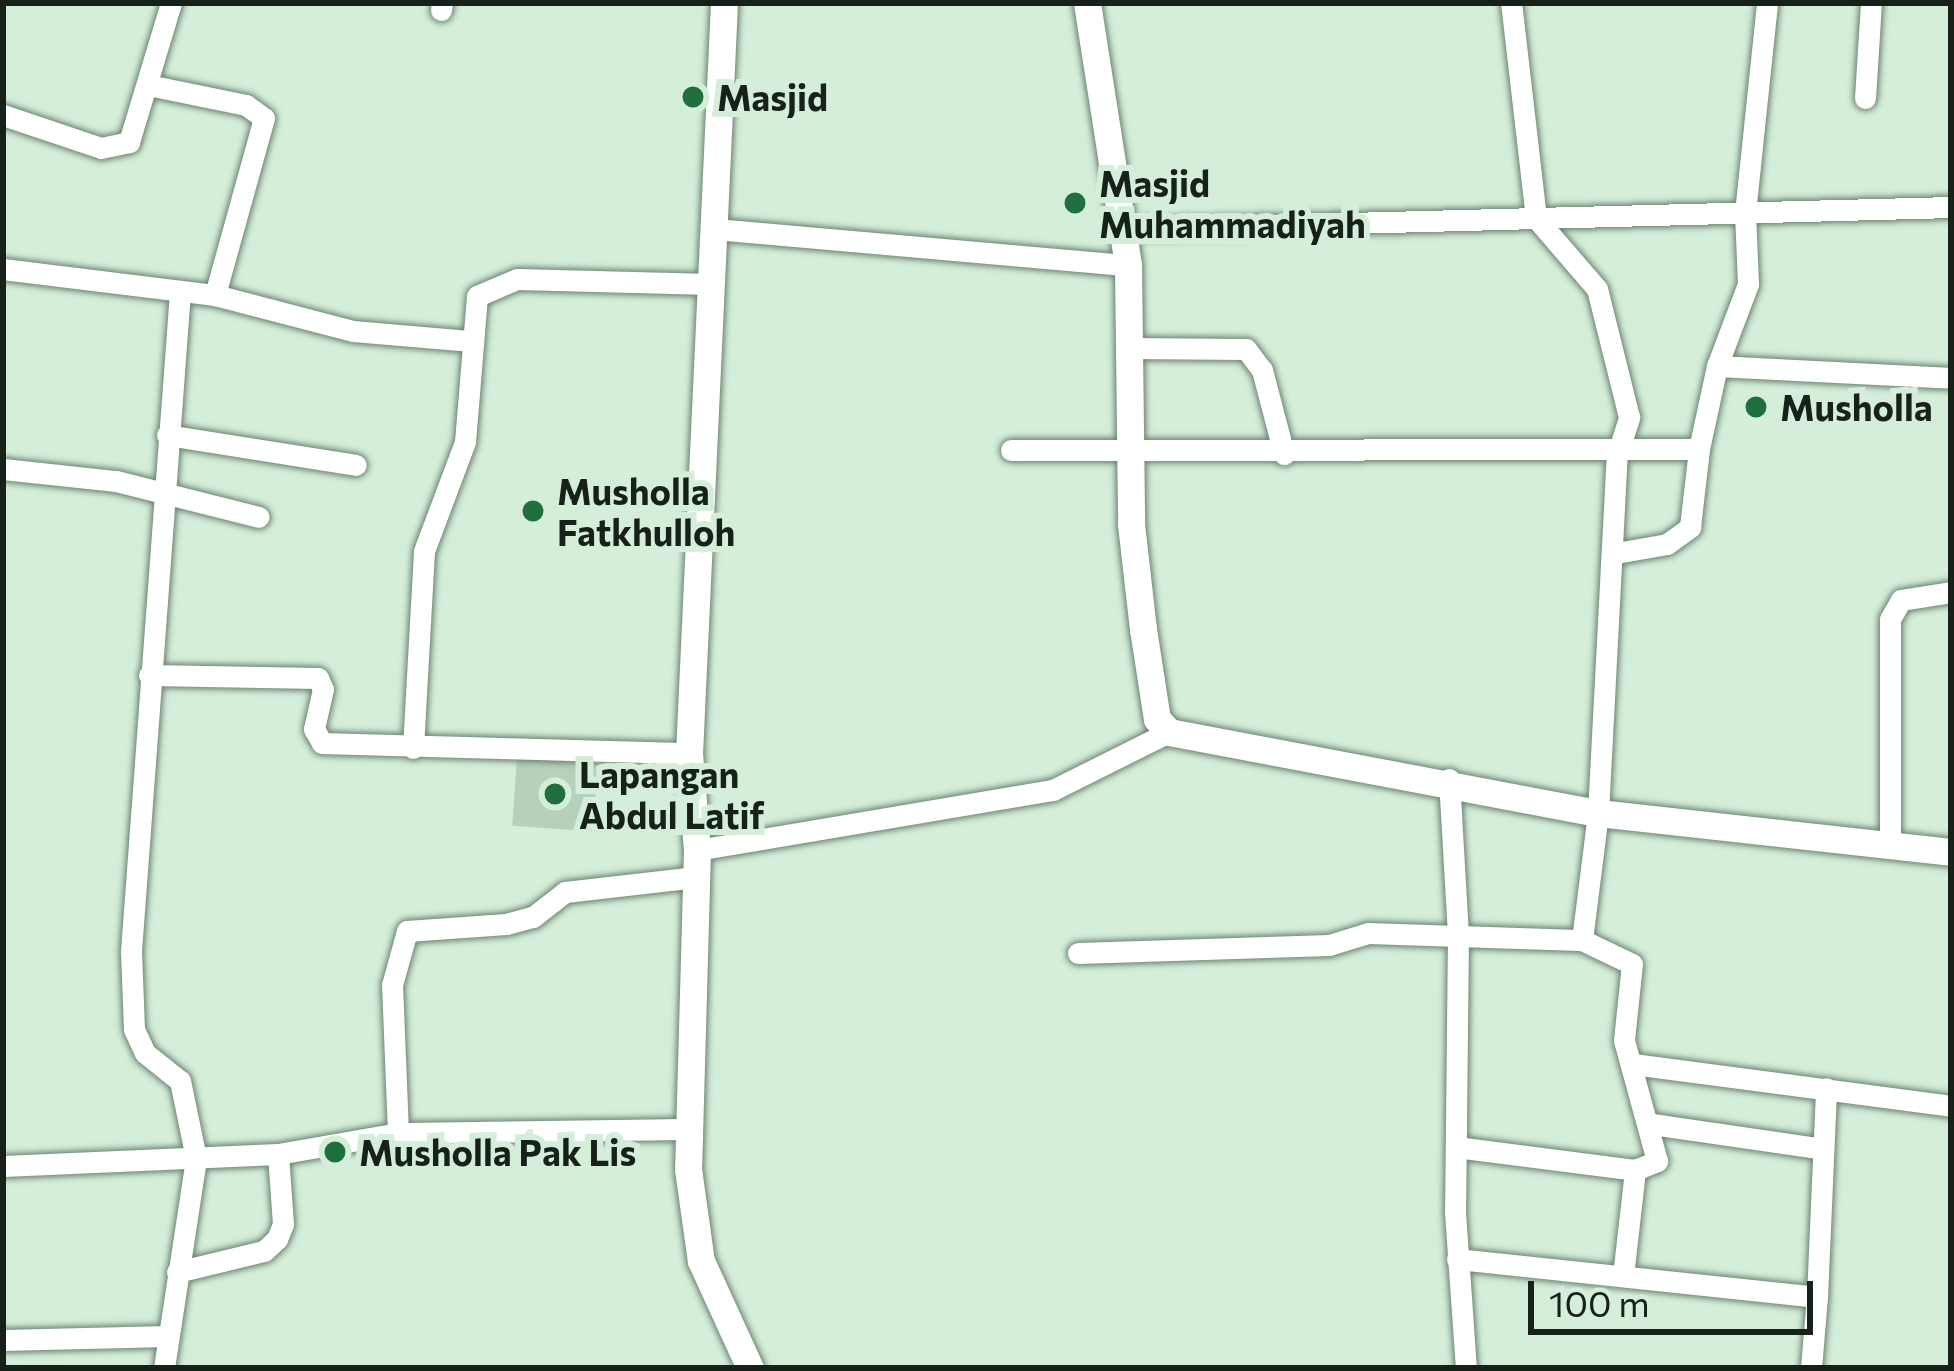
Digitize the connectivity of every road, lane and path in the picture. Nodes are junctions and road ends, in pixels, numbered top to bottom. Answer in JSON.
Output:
{"nodes":[{"id":1,"x":171,"y":3,"type":"edge"},
{"id":2,"x":724,"y":3,"type":"edge"},
{"id":3,"x":1087,"y":3,"type":"edge"},
{"id":4,"x":1510,"y":3,"type":"edge"},
{"id":5,"x":1767,"y":3,"type":"edge"},
{"id":6,"x":1871,"y":3,"type":"edge"},
{"id":7,"x":148,"y":85,"type":"junction"},
{"id":8,"x":1865,"y":98,"type":"dead end"},
{"id":9,"x":3,"y":115,"type":"edge"},
{"id":10,"x":1951,"y":208,"type":"edge"},
{"id":11,"x":1745,"y":213,"type":"junction"},
{"id":12,"x":1536,"y":218,"type":"junction"},
{"id":13,"x":714,"y":229,"type":"junction"},
{"id":14,"x":1123,"y":229,"type":"junction"},
{"id":15,"x":1127,"y":266,"type":"junction"},
{"id":16,"x":3,"y":269,"type":"edge"},
{"id":17,"x":711,"y":284,"type":"junction"},
{"id":18,"x":181,"y":291,"type":"junction"},
{"id":19,"x":214,"y":295,"type":"junction"},
{"id":20,"x":469,"y":341,"type":"junction"},
{"id":21,"x":1129,"y":348,"type":"junction"},
{"id":22,"x":1717,"y":366,"type":"junction"},
{"id":23,"x":1951,"y":378,"type":"edge"},
{"id":24,"x":167,"y":435,"type":"junction"},
{"id":25,"x":1699,"y":449,"type":"junction"},
{"id":26,"x":1011,"y":450,"type":"dead end"},
{"id":27,"x":1130,"y":451,"type":"junction"},
{"id":28,"x":1284,"y":454,"type":"junction"},
{"id":29,"x":1617,"y":455,"type":"junction"},
{"id":30,"x":356,"y":465,"type":"dead end"},
{"id":31,"x":3,"y":469,"type":"edge"},
{"id":32,"x":162,"y":491,"type":"junction"},
{"id":33,"x":260,"y":517,"type":"dead end"},
{"id":34,"x":1616,"y":553,"type":"junction"},
{"id":35,"x":1951,"y":592,"type":"edge"},
{"id":36,"x":149,"y":675,"type":"junction"},
{"id":37,"x":1169,"y":732,"type":"junction"},
{"id":38,"x":413,"y":748,"type":"junction"},
{"id":39,"x":689,"y":754,"type":"junction"},
{"id":40,"x":1448,"y":779,"type":"junction"},
{"id":41,"x":1598,"y":813,"type":"junction"},
{"id":42,"x":1889,"y":847,"type":"junction"},
{"id":43,"x":1951,"y":852,"type":"edge"},
{"id":44,"x":696,"y":863,"type":"junction"},
{"id":45,"x":1457,"y":932,"type":"junction"},
{"id":46,"x":1582,"y":940,"type":"junction"},
{"id":47,"x":1078,"y":953,"type":"dead end"},
{"id":48,"x":1633,"y":1064,"type":"junction"},
{"id":49,"x":1826,"y":1088,"type":"junction"},
{"id":50,"x":1951,"y":1106,"type":"edge"},
{"id":51,"x":1652,"y":1124,"type":"junction"},
{"id":52,"x":691,"y":1129,"type":"junction"},
{"id":53,"x":398,"y":1133,"type":"junction"},
{"id":54,"x":1456,"y":1147,"type":"junction"},
{"id":55,"x":1823,"y":1149,"type":"junction"},
{"id":56,"x":278,"y":1154,"type":"junction"},
{"id":57,"x":196,"y":1158,"type":"junction"},
{"id":58,"x":3,"y":1166,"type":"edge"},
{"id":59,"x":1635,"y":1170,"type":"junction"},
{"id":60,"x":1457,"y":1259,"type":"junction"},
{"id":61,"x":177,"y":1273,"type":"junction"},
{"id":62,"x":1623,"y":1276,"type":"junction"},
{"id":63,"x":1817,"y":1297,"type":"junction"},
{"id":64,"x":167,"y":1336,"type":"junction"},
{"id":65,"x":3,"y":1340,"type":"edge"},
{"id":66,"x":164,"y":1368,"type":"edge"},
{"id":67,"x":750,"y":1368,"type":"edge"},
{"id":68,"x":1466,"y":1368,"type":"edge"},
{"id":69,"x":1811,"y":1368,"type":"edge"}],
"edges":[{"from":1,"to":7,"type":"street"},
{"from":2,"to":13,"type":"street"},
{"from":3,"to":14,"type":"street"},
{"from":4,"to":12,"type":"street"},
{"from":5,"to":11,"type":"street"},
{"from":6,"to":8,"type":"street"},
{"from":7,"to":9,"type":"street"},
{"from":7,"to":19,"type":"street"},
{"from":10,"to":11,"type":"street"},
{"from":11,"to":12,"type":"street"},
{"from":11,"to":22,"type":"street"},
{"from":12,"to":14,"type":"street"},
{"from":12,"to":29,"type":"street"},
{"from":13,"to":15,"type":"street"},
{"from":13,"to":17,"type":"street"},
{"from":14,"to":15,"type":"street"},
{"from":15,"to":21,"type":"street"},
{"from":16,"to":18,"type":"street"},
{"from":17,"to":20,"type":"street"},
{"from":17,"to":39,"type":"street"},
{"from":18,"to":19,"type":"street"},
{"from":18,"to":24,"type":"street"},
{"from":19,"to":20,"type":"street"},
{"from":20,"to":38,"type":"street"},
{"from":21,"to":27,"type":"street"},
{"from":21,"to":28,"type":"street"},
{"from":22,"to":23,"type":"street"},
{"from":22,"to":25,"type":"street"},
{"from":24,"to":30,"type":"street"},
{"from":24,"to":32,"type":"street"},
{"from":25,"to":29,"type":"street"},
{"from":25,"to":34,"type":"street"},
{"from":26,"to":27,"type":"street"},
{"from":27,"to":28,"type":"street"},
{"from":27,"to":37,"type":"street"},
{"from":28,"to":29,"type":"street"},
{"from":29,"to":34,"type":"street"},
{"from":31,"to":32,"type":"street"},
{"from":32,"to":33,"type":"street"},
{"from":32,"to":36,"type":"street"},
{"from":34,"to":41,"type":"street"},
{"from":35,"to":42,"type":"street"},
{"from":36,"to":38,"type":"street"},
{"from":36,"to":57,"type":"street"},
{"from":37,"to":40,"type":"street"},
{"from":37,"to":44,"type":"street"},
{"from":38,"to":39,"type":"street"},
{"from":39,"to":44,"type":"street"},
{"from":40,"to":41,"type":"street"},
{"from":40,"to":45,"type":"street"},
{"from":41,"to":42,"type":"street"},
{"from":41,"to":46,"type":"street"},
{"from":42,"to":43,"type":"street"},
{"from":44,"to":52,"type":"street"},
{"from":44,"to":53,"type":"street"},
{"from":45,"to":46,"type":"street"},
{"from":45,"to":47,"type":"street"},
{"from":45,"to":54,"type":"street"},
{"from":46,"to":48,"type":"street"},
{"from":48,"to":49,"type":"street"},
{"from":48,"to":51,"type":"street"},
{"from":49,"to":50,"type":"street"},
{"from":49,"to":55,"type":"street"},
{"from":51,"to":55,"type":"street"},
{"from":51,"to":59,"type":"street"},
{"from":52,"to":53,"type":"street"},
{"from":52,"to":67,"type":"street"},
{"from":53,"to":56,"type":"street"},
{"from":54,"to":59,"type":"street"},
{"from":54,"to":60,"type":"street"},
{"from":55,"to":63,"type":"street"},
{"from":56,"to":57,"type":"street"},
{"from":56,"to":61,"type":"street"},
{"from":57,"to":58,"type":"street"},
{"from":57,"to":61,"type":"street"},
{"from":59,"to":62,"type":"street"},
{"from":60,"to":62,"type":"street"},
{"from":60,"to":68,"type":"street"},
{"from":61,"to":64,"type":"street"},
{"from":62,"to":63,"type":"street"},
{"from":63,"to":69,"type":"street"},
{"from":64,"to":65,"type":"street"},
{"from":64,"to":66,"type":"street"}]}
